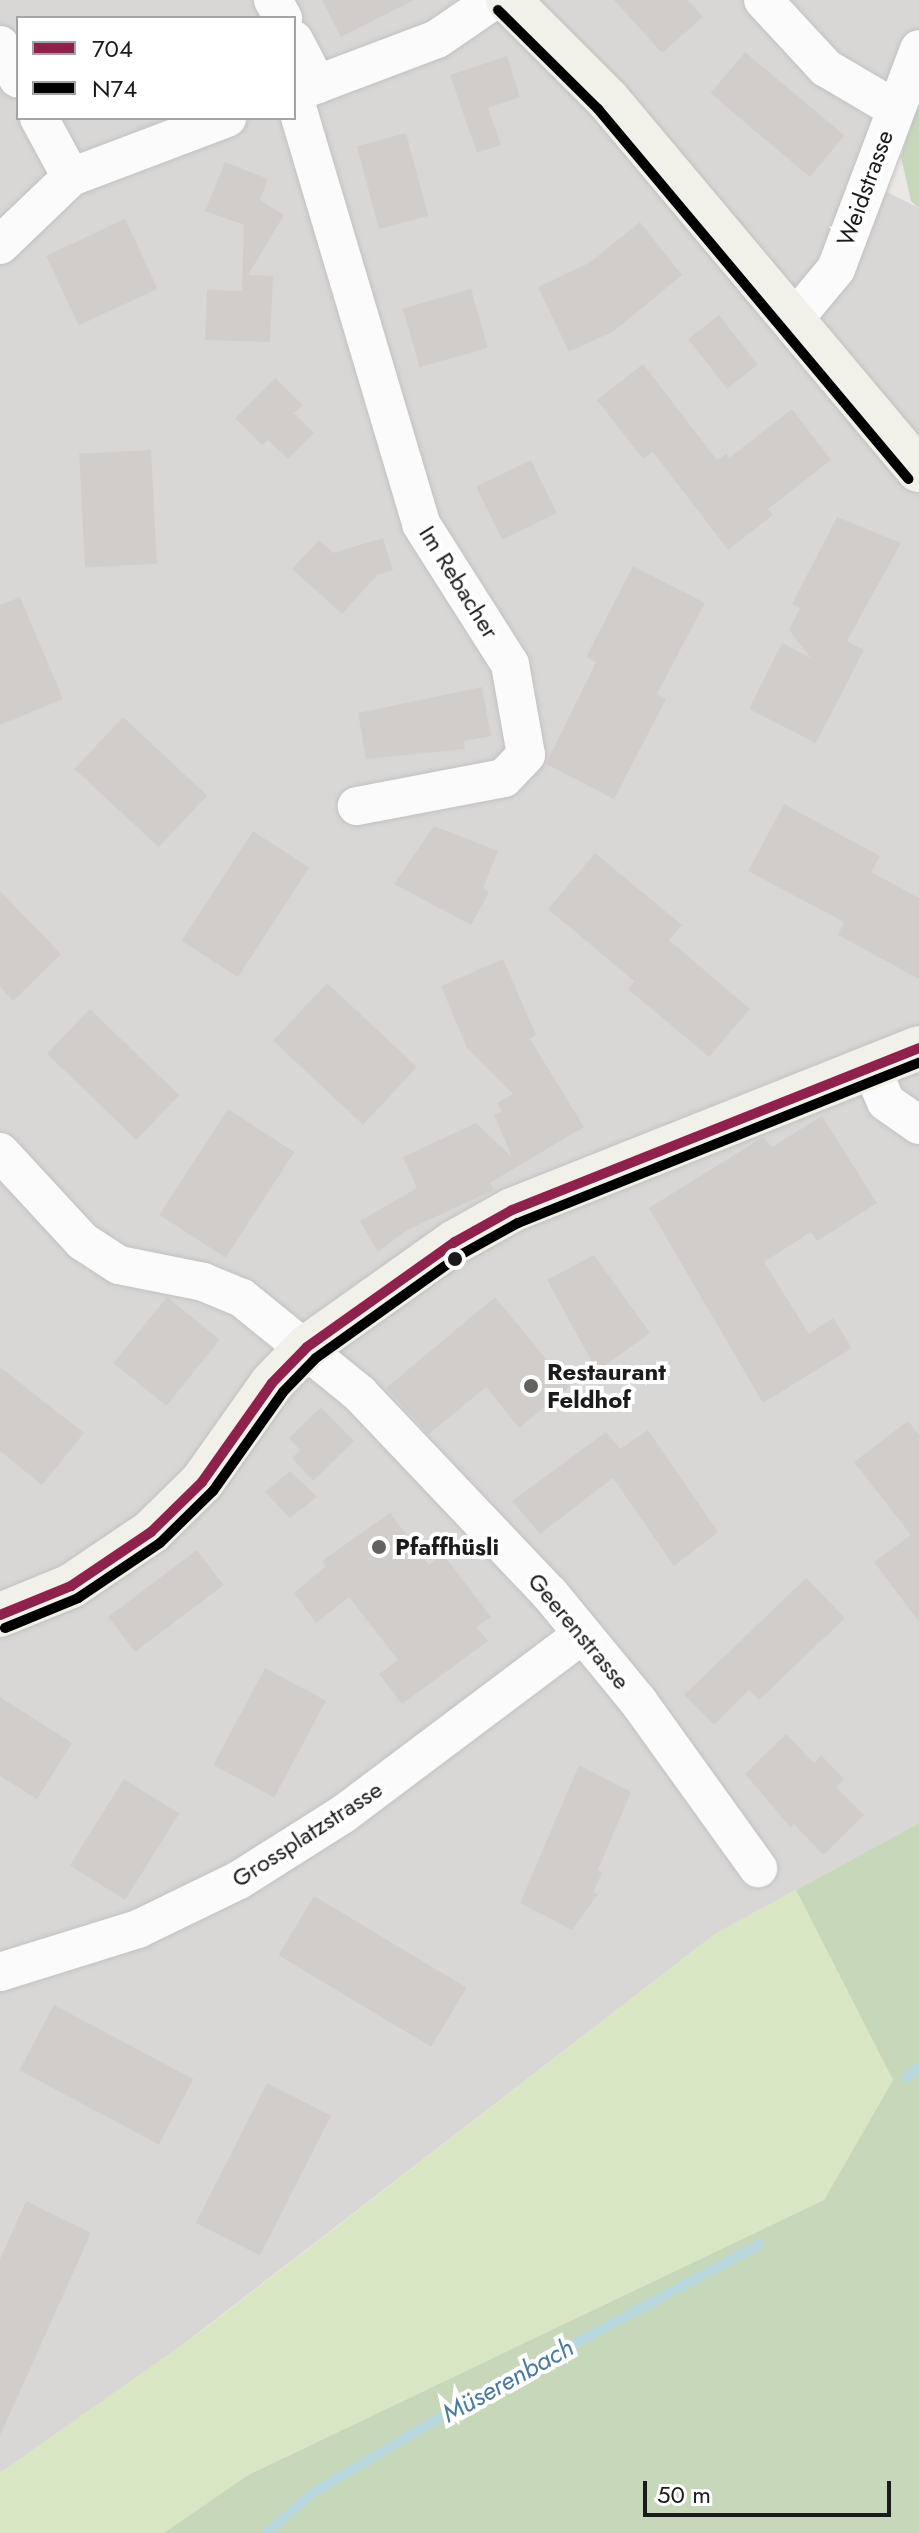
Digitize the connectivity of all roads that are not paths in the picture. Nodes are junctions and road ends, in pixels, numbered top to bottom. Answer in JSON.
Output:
{"nodes":[{"id":1,"x":494,"y":0,"type":"edge"},
{"id":2,"x":508,"y":0,"type":"edge"},
{"id":3,"x":763,"y":0,"type":"edge"},
{"id":4,"x":0,"y":45,"type":"edge"},
{"id":5,"x":919,"y":49,"type":"edge"},
{"id":6,"x":296,"y":53,"type":"edge"},
{"id":7,"x":16,"y":75,"type":"edge"},
{"id":8,"x":302,"y":91,"type":"edge"},
{"id":9,"x":894,"y":108,"type":"junction"},
{"id":10,"x":40,"y":120,"type":"edge"},
{"id":11,"x":222,"y":120,"type":"edge"},
{"id":12,"x":71,"y":177,"type":"junction"},
{"id":13,"x":0,"y":245,"type":"edge"},
{"id":14,"x":796,"y":317,"type":"junction"},
{"id":15,"x":919,"y":470,"type":"edge"},
{"id":16,"x":357,"y":806,"type":"dead end"},
{"id":17,"x":919,"y":1048,"type":"edge"},
{"id":18,"x":870,"y":1065,"type":"junction"},
{"id":19,"x":919,"y":1125,"type":"edge"},
{"id":20,"x":0,"y":1152,"type":"edge"},
{"id":21,"x":307,"y":1347,"type":"junction"},
{"id":22,"x":0,"y":1615,"type":"edge"},
{"id":23,"x":582,"y":1635,"type":"junction"},
{"id":24,"x":758,"y":1868,"type":"dead end"},
{"id":25,"x":0,"y":1972,"type":"edge"}],
"edges":[{"from":1,"to":8,"type":"street"},
{"from":2,"to":14,"type":"street"},
{"from":3,"to":9,"type":"street"},
{"from":4,"to":7,"type":"street"},
{"from":5,"to":9,"type":"street","name":"Weidstrasse"},
{"from":6,"to":8,"type":"street"},
{"from":8,"to":16,"type":"street","name":"Im Rebacher"},
{"from":9,"to":14,"type":"street","name":"Weidstrasse"},
{"from":10,"to":12,"type":"street"},
{"from":11,"to":12,"type":"street"},
{"from":12,"to":13,"type":"street"},
{"from":14,"to":15,"type":"street"},
{"from":17,"to":18,"type":"street"},
{"from":18,"to":19,"type":"street"},
{"from":18,"to":21,"type":"street"},
{"from":20,"to":21,"type":"street","name":"Geerenstrasse"},
{"from":21,"to":22,"type":"street"},
{"from":21,"to":23,"type":"street","name":"Geerenstrasse"},
{"from":23,"to":24,"type":"street","name":"Geerenstrasse"},
{"from":23,"to":25,"type":"street","name":"Grossplatzstrasse"}]}
